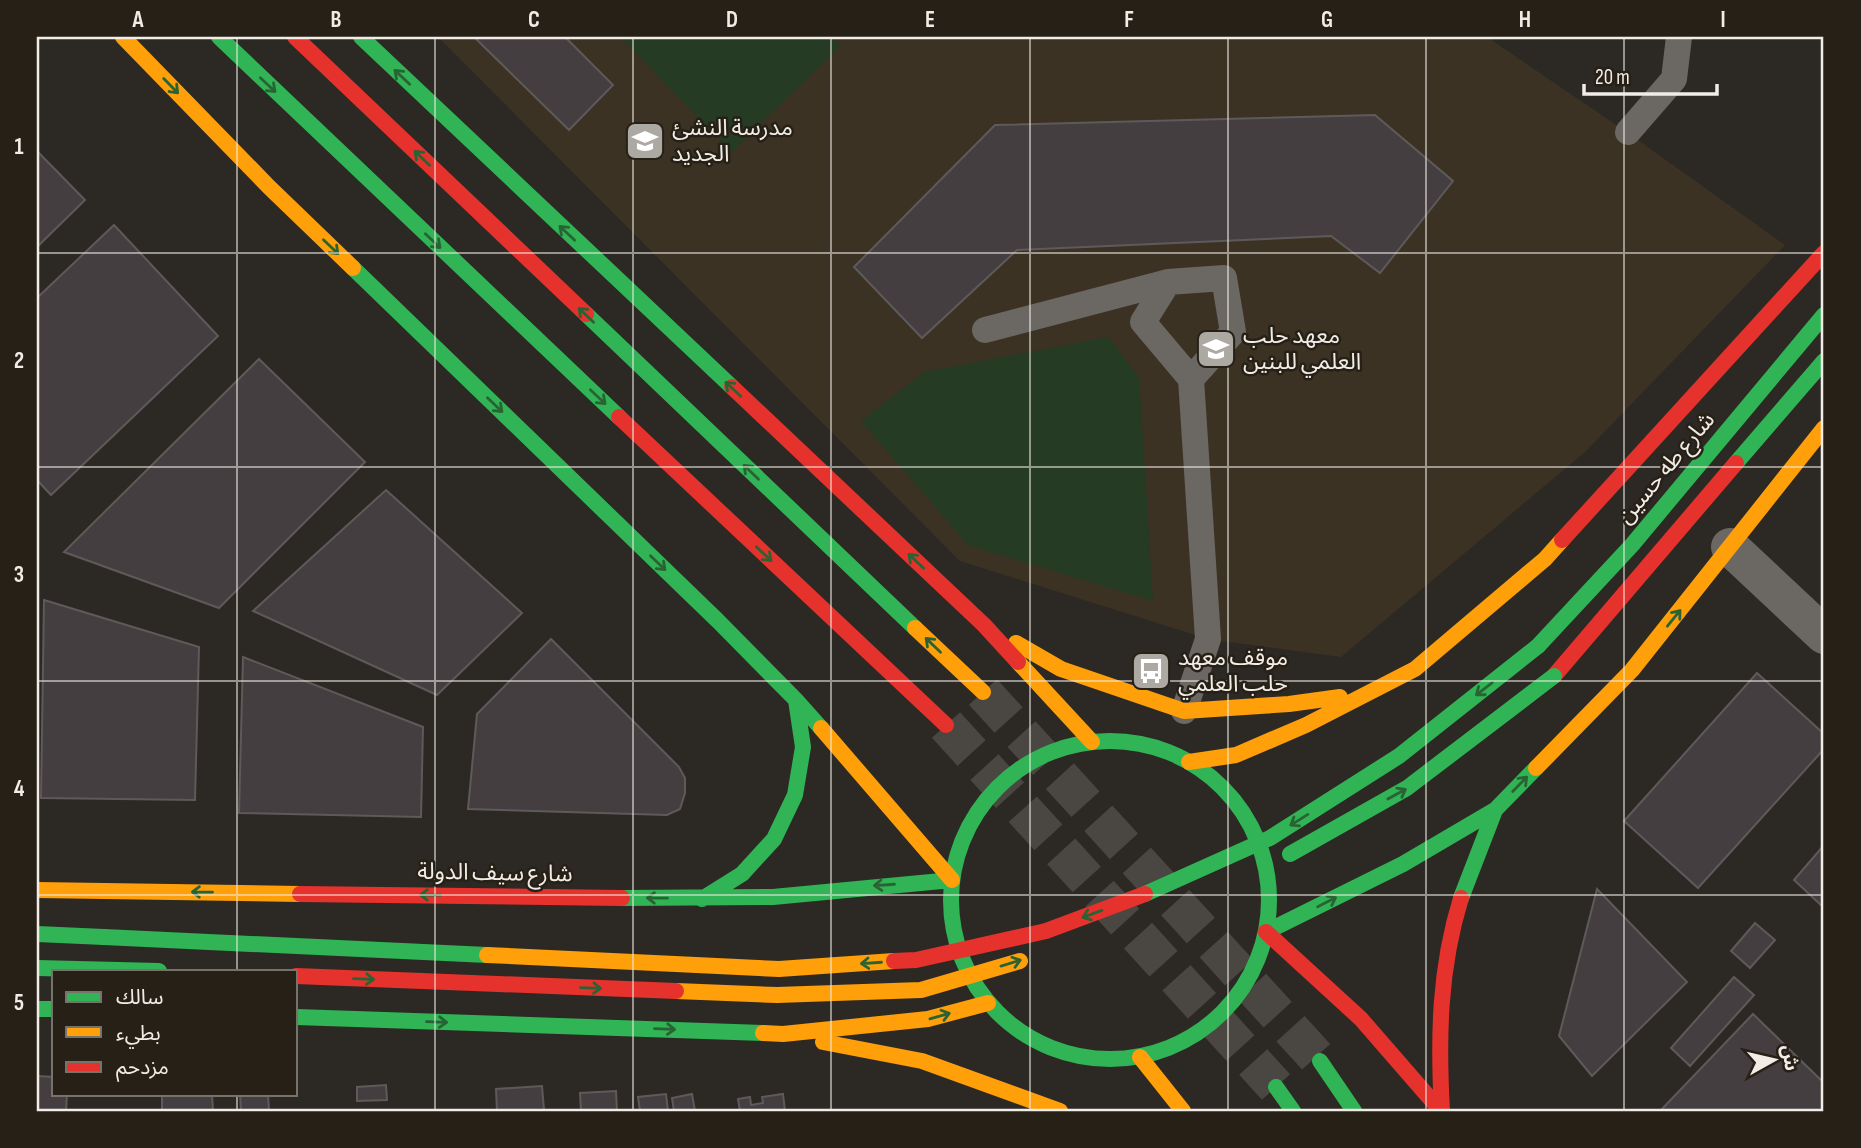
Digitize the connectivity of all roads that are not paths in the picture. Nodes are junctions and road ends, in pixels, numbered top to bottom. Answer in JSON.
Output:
{"nodes":[{"id":1,"x":123,"y":37,"type":"edge"},
{"id":2,"x":219,"y":37,"type":"edge"},
{"id":3,"x":295,"y":37,"type":"edge"},
{"id":4,"x":361,"y":37,"type":"edge"},
{"id":5,"x":1679,"y":37,"type":"edge"},
{"id":6,"x":1628,"y":132,"type":"dead end"},
{"id":7,"x":1824,"y":253,"type":"edge"},
{"id":8,"x":1168,"y":282,"type":"junction"},
{"id":9,"x":1824,"y":315,"type":"edge"},
{"id":10,"x":985,"y":330,"type":"dead end"},
{"id":11,"x":1824,"y":361,"type":"edge"},
{"id":12,"x":1191,"y":379,"type":"junction"},
{"id":13,"x":1824,"y":428,"type":"edge"},
{"id":14,"x":1730,"y":547,"type":"junction"},
{"id":15,"x":984,"y":625,"type":"junction"},
{"id":16,"x":1824,"y":635,"type":"edge"},
{"id":17,"x":983,"y":692,"type":"tunnel mouth"},
{"id":18,"x":1373,"y":693,"type":"junction"},
{"id":19,"x":796,"y":700,"type":"junction"},
{"id":20,"x":1184,"y":711,"type":"junction"},
{"id":21,"x":946,"y":725,"type":"tunnel mouth"},
{"id":22,"x":1092,"y":742,"type":"junction"},
{"id":23,"x":1189,"y":762,"type":"junction"},
{"id":24,"x":1495,"y":810,"type":"junction"},
{"id":25,"x":1249,"y":875,"type":"dead end"},
{"id":26,"x":952,"y":880,"type":"junction"},
{"id":27,"x":37,"y":890,"type":"edge"},
{"id":28,"x":701,"y":899,"type":"junction"},
{"id":29,"x":1266,"y":932,"type":"junction"},
{"id":30,"x":37,"y":934,"type":"edge"},
{"id":31,"x":1036,"y":956,"type":"dead end"},
{"id":32,"x":37,"y":968,"type":"edge"},
{"id":33,"x":128,"y":970,"type":"edge"},
{"id":34,"x":298,"y":976,"type":"edge"},
{"id":35,"x":988,"y":1003,"type":"junction"},
{"id":36,"x":298,"y":1017,"type":"edge"},
{"id":37,"x":783,"y":1034,"type":"junction"},
{"id":38,"x":1140,"y":1057,"type":"junction"},
{"id":39,"x":1320,"y":1061,"type":"tunnel mouth"},
{"id":40,"x":1276,"y":1087,"type":"tunnel mouth"},
{"id":41,"x":1060,"y":1111,"type":"edge"},
{"id":42,"x":1183,"y":1111,"type":"edge"},
{"id":43,"x":1293,"y":1111,"type":"edge"},
{"id":44,"x":1354,"y":1111,"type":"edge"},
{"id":45,"x":1442,"y":1111,"type":"edge"}],
"edges":[{"from":1,"to":19,"type":"main road","one_way":true},
{"from":2,"to":21,"type":"main road","one_way":true},
{"from":17,"to":3,"type":"main road","one_way":true},
{"from":15,"to":4,"type":"main road","one_way":true},
{"from":5,"to":6,"type":"lane"},
{"from":7,"to":18,"type":"main road"},
{"from":8,"to":10,"type":"lane"},
{"from":8,"to":12,"type":"lane"},
{"from":8,"to":12,"type":"lane"},
{"from":9,"to":30,"type":"main road","name":"شارع طه حسين","one_way":true,"bridge":true},
{"from":25,"to":11,"type":"main road","one_way":true,"bridge":true},
{"from":12,"to":20,"type":"lane"},
{"from":13,"to":14,"type":"main road"},
{"from":14,"to":16,"type":"street"},
{"from":24,"to":14,"type":"main road","one_way":true},
{"from":15,"to":20,"type":"main road"},
{"from":15,"to":22,"type":"main road"},
{"from":18,"to":20,"type":"main road"},
{"from":18,"to":23,"type":"main road"},
{"from":19,"to":26,"type":"main road"},
{"from":19,"to":28,"type":"main road"},
{"from":22,"to":23,"type":"main road"},
{"from":22,"to":26,"type":"main road"},
{"from":23,"to":29,"type":"main road"},
{"from":29,"to":24,"type":"main road","one_way":true},
{"from":24,"to":45,"type":"main road"},
{"from":26,"to":28,"type":"main road","name":"شارع سيف الدولة","one_way":true},
{"from":26,"to":35,"type":"main road"},
{"from":28,"to":27,"type":"main road","name":"شارع سيف الدولة","one_way":true},
{"from":29,"to":38,"type":"main road"},
{"from":29,"to":45,"type":"main road"},
{"from":34,"to":31,"type":"main road","one_way":true,"bridge":true},
{"from":32,"to":33,"type":"main road"},
{"from":37,"to":35,"type":"main road","one_way":true},
{"from":35,"to":38,"type":"main road"},
{"from":36,"to":37,"type":"main road","one_way":true},
{"from":37,"to":41,"type":"main road"},
{"from":38,"to":42,"type":"main road"},
{"from":39,"to":44,"type":"main road"},
{"from":40,"to":43,"type":"main road"}]}
